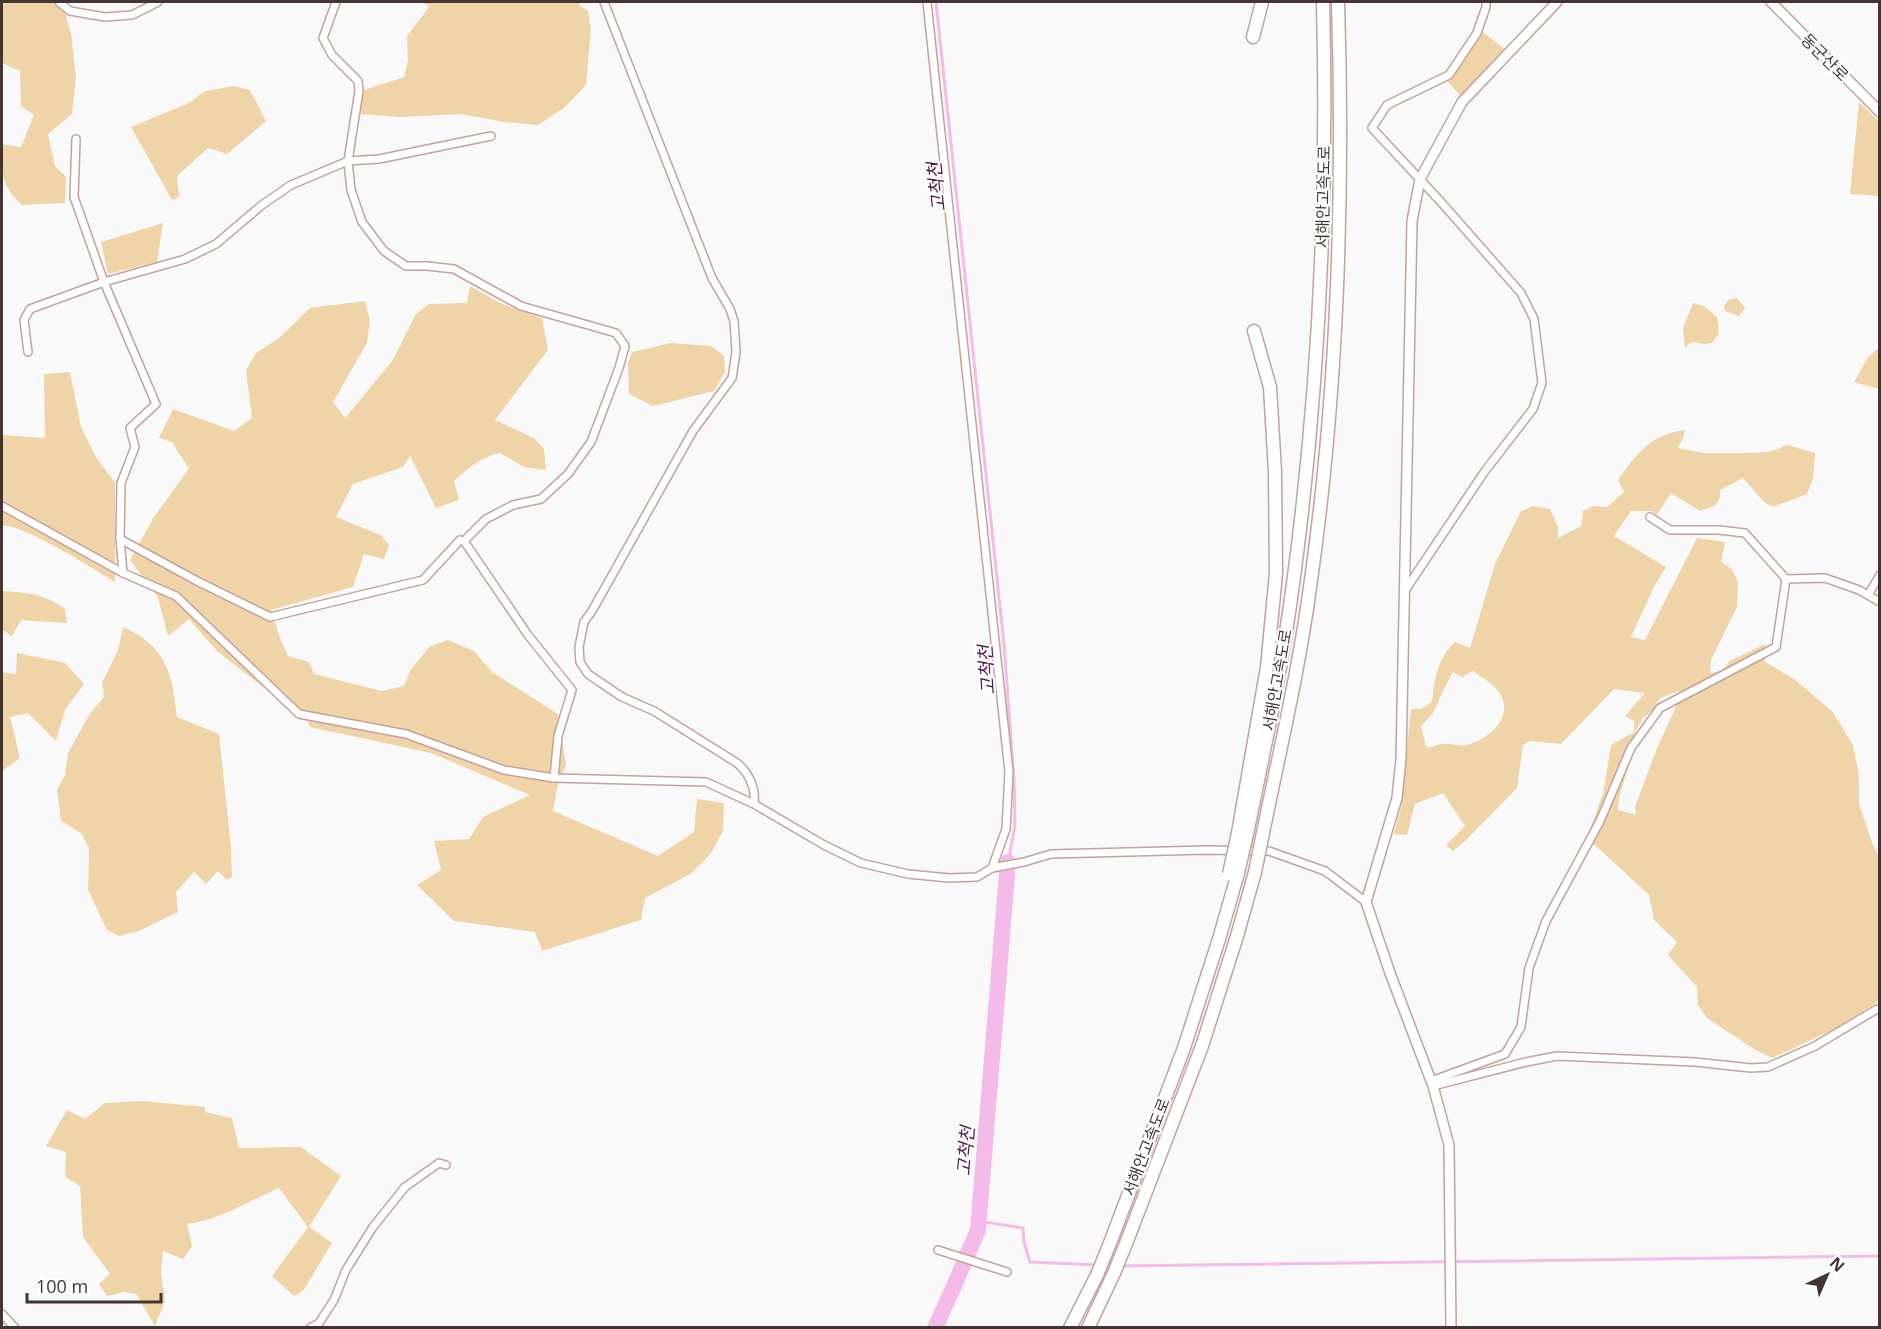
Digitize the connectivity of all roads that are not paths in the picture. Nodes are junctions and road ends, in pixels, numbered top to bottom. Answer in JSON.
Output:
{"nodes":[{"id":1,"x":59,"y":2,"type":"edge"},
{"id":2,"x":158,"y":2,"type":"edge"},
{"id":3,"x":336,"y":2,"type":"edge"},
{"id":4,"x":604,"y":2,"type":"edge"},
{"id":5,"x":927,"y":2,"type":"edge"},
{"id":6,"x":1262,"y":2,"type":"edge"},
{"id":7,"x":1323,"y":2,"type":"edge"},
{"id":8,"x":1338,"y":2,"type":"edge"},
{"id":9,"x":1486,"y":2,"type":"edge"},
{"id":10,"x":1557,"y":2,"type":"edge"},
{"id":11,"x":1771,"y":2,"type":"edge"},
{"id":12,"x":1252,"y":37,"type":"dead end"},
{"id":13,"x":1880,"y":112,"type":"edge"},
{"id":14,"x":491,"y":136,"type":"dead end"},
{"id":15,"x":76,"y":139,"type":"dead end"},
{"id":16,"x":348,"y":161,"type":"junction"},
{"id":17,"x":1420,"y":179,"type":"junction"},
{"id":18,"x":104,"y":282,"type":"junction"},
{"id":19,"x":1254,"y":331,"type":"dead end"},
{"id":20,"x":28,"y":352,"type":"dead end"},
{"id":21,"x":2,"y":506,"type":"edge"},
{"id":22,"x":1650,"y":517,"type":"dead end"},
{"id":23,"x":120,"y":539,"type":"junction"},
{"id":24,"x":460,"y":540,"type":"dead end"},
{"id":25,"x":123,"y":573,"type":"junction"},
{"id":26,"x":1880,"y":575,"type":"edge"},
{"id":27,"x":1786,"y":579,"type":"junction"},
{"id":28,"x":1404,"y":592,"type":"junction"},
{"id":29,"x":1868,"y":595,"type":"junction"},
{"id":30,"x":1880,"y":602,"type":"edge"},
{"id":31,"x":554,"y":778,"type":"junction"},
{"id":32,"x":754,"y":804,"type":"junction"},
{"id":33,"x":1243,"y":833,"type":"junction"},
{"id":34,"x":996,"y":868,"type":"junction"},
{"id":35,"x":1366,"y":902,"type":"junction"},
{"id":36,"x":1880,"y":1010,"type":"edge"},
{"id":37,"x":1432,"y":1083,"type":"junction"},
{"id":38,"x":446,"y":1165,"type":"dead end"},
{"id":39,"x":938,"y":1250,"type":"dead end"},
{"id":40,"x":1007,"y":1272,"type":"dead end"},
{"id":41,"x":2,"y":1314,"type":"edge"},
{"id":42,"x":15,"y":1328,"type":"edge"},
{"id":43,"x":310,"y":1328,"type":"edge"},
{"id":44,"x":1070,"y":1328,"type":"edge"},
{"id":45,"x":1088,"y":1328,"type":"edge"},
{"id":46,"x":1451,"y":1328,"type":"edge"}],
"edges":[{"from":1,"to":2,"type":"street"},
{"from":3,"to":16,"type":"street"},
{"from":4,"to":32,"type":"street"},
{"from":5,"to":34,"type":"street"},
{"from":6,"to":12,"type":"highway"},
{"from":7,"to":33,"type":"highway","name":"서해안고속도로"},
{"from":8,"to":45,"type":"highway","name":"서해안고속도로","bridge":true},
{"from":9,"to":17,"type":"street"},
{"from":10,"to":17,"type":"street"},
{"from":11,"to":13,"type":"street","name":"동군산로"},
{"from":14,"to":16,"type":"street"},
{"from":15,"to":18,"type":"street"},
{"from":16,"to":18,"type":"street"},
{"from":16,"to":31,"type":"street"},
{"from":17,"to":28,"type":"street"},
{"from":17,"to":28,"type":"street"},
{"from":18,"to":20,"type":"street"},
{"from":18,"to":23,"type":"street"},
{"from":19,"to":33,"type":"highway"},
{"from":21,"to":25,"type":"street"},
{"from":22,"to":27,"type":"street"},
{"from":23,"to":24,"type":"street"},
{"from":23,"to":25,"type":"street"},
{"from":25,"to":31,"type":"street"},
{"from":26,"to":29,"type":"street"},
{"from":27,"to":29,"type":"street"},
{"from":27,"to":37,"type":"street"},
{"from":28,"to":35,"type":"street"},
{"from":29,"to":30,"type":"street"},
{"from":31,"to":32,"type":"street"},
{"from":32,"to":34,"type":"street"},
{"from":33,"to":44,"type":"highway","name":"서해안고속도로","bridge":true},
{"from":34,"to":35,"type":"street"},
{"from":35,"to":37,"type":"street"},
{"from":36,"to":37,"type":"street"},
{"from":37,"to":46,"type":"street"},
{"from":38,"to":43,"type":"street"},
{"from":39,"to":40,"type":"street"},
{"from":41,"to":42,"type":"street"}]}
